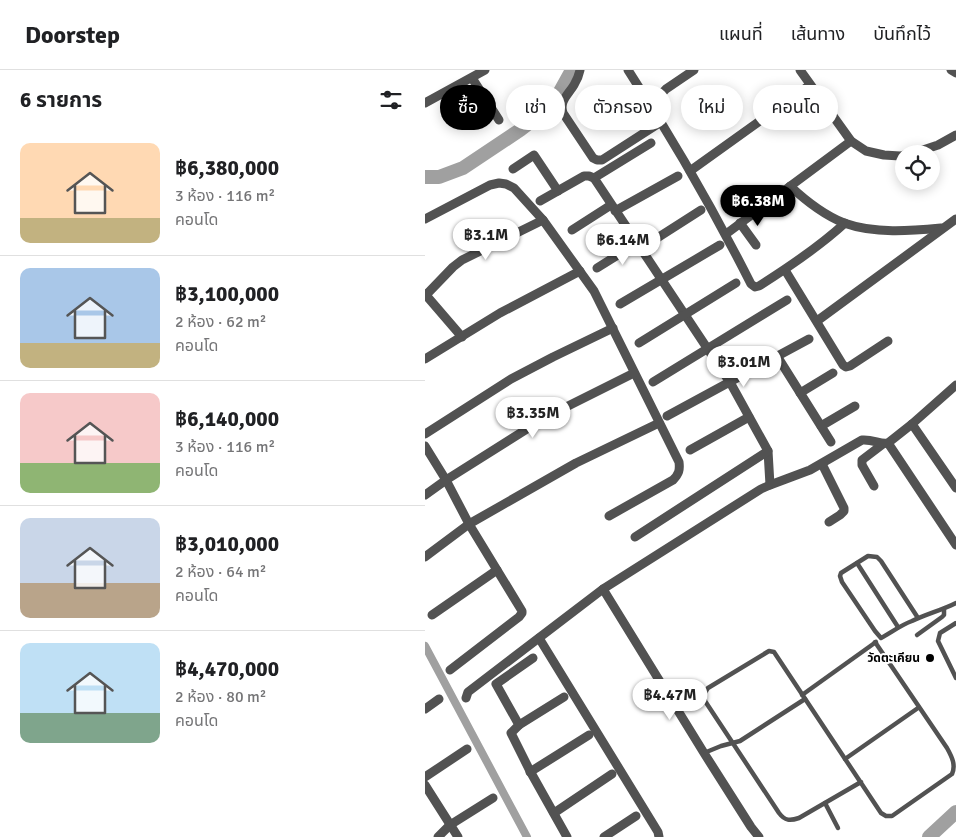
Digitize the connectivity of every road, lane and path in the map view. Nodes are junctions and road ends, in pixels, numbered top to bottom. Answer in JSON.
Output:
{"nodes":[{"id":1,"x":485,"y":70,"type":"edge"},
{"id":2,"x":580,"y":70,"type":"edge"},
{"id":3,"x":628,"y":70,"type":"edge"},
{"id":4,"x":694,"y":70,"type":"edge"},
{"id":5,"x":800,"y":70,"type":"edge"},
{"id":6,"x":951,"y":70,"type":"edge"},
{"id":7,"x":956,"y":73,"type":"edge"},
{"id":8,"x":472,"y":78,"type":"junction"},
{"id":9,"x":638,"y":85,"type":"edge"},
{"id":10,"x":810,"y":85,"type":"edge"},
{"id":11,"x":671,"y":86,"type":"edge"},
{"id":12,"x":425,"y":103,"type":"edge"},
{"id":13,"x":499,"y":120,"type":"dead end"},
{"id":14,"x":838,"y":123,"type":"edge"},
{"id":15,"x":753,"y":126,"type":"edge"},
{"id":16,"x":649,"y":130,"type":"edge"},
{"id":17,"x":666,"y":130,"type":"edge"},
{"id":18,"x":956,"y":135,"type":"edge"},
{"id":19,"x":851,"y":141,"type":"junction"},
{"id":20,"x":651,"y":143,"type":"dead end"},
{"id":21,"x":938,"y":145,"type":"edge"},
{"id":22,"x":895,"y":156,"type":"edge"},
{"id":23,"x":513,"y":169,"type":"dead end"},
{"id":24,"x":690,"y":172,"type":"junction"},
{"id":25,"x":678,"y":176,"type":"dead end"},
{"id":26,"x":594,"y":178,"type":"junction"},
{"id":27,"x":789,"y":186,"type":"junction"},
{"id":28,"x":558,"y":191,"type":"junction"},
{"id":29,"x":540,"y":202,"type":"dead end"},
{"id":30,"x":613,"y":208,"type":"junction"},
{"id":31,"x":701,"y":210,"type":"dead end"},
{"id":32,"x":956,"y":219,"type":"edge"},
{"id":33,"x":425,"y":220,"type":"edge"},
{"id":34,"x":543,"y":220,"type":"junction"},
{"id":35,"x":740,"y":223,"type":"junction"},
{"id":36,"x":845,"y":223,"type":"junction"},
{"id":37,"x":943,"y":227,"type":"junction"},
{"id":38,"x":572,"y":230,"type":"dead end"},
{"id":39,"x":725,"y":234,"type":"junction"},
{"id":40,"x":719,"y":245,"type":"dead end"},
{"id":41,"x":756,"y":245,"type":"dead end"},
{"id":42,"x":639,"y":246,"type":"junction"},
{"id":43,"x":597,"y":268,"type":"dead end"},
{"id":44,"x":580,"y":270,"type":"junction"},
{"id":45,"x":785,"y":270,"type":"junction"},
{"id":46,"x":661,"y":280,"type":"junction"},
{"id":47,"x":736,"y":283,"type":"dead end"},
{"id":48,"x":425,"y":295,"type":"edge"},
{"id":49,"x":787,"y":300,"type":"dead end"},
{"id":50,"x":620,"y":304,"type":"dead end"},
{"id":51,"x":685,"y":315,"type":"junction"},
{"id":52,"x":817,"y":321,"type":"junction"},
{"id":53,"x":613,"y":328,"type":"junction"},
{"id":54,"x":462,"y":337,"type":"junction"},
{"id":55,"x":809,"y":339,"type":"dead end"},
{"id":56,"x":888,"y":341,"type":"dead end"},
{"id":57,"x":639,"y":343,"type":"dead end"},
{"id":58,"x":707,"y":349,"type":"junction"},
{"id":59,"x":777,"y":356,"type":"junction"},
{"id":60,"x":425,"y":359,"type":"edge"},
{"id":61,"x":635,"y":373,"type":"junction"},
{"id":62,"x":833,"y":373,"type":"dead end"},
{"id":63,"x":653,"y":382,"type":"dead end"},
{"id":64,"x":729,"y":382,"type":"junction"},
{"id":65,"x":956,"y":385,"type":"edge"},
{"id":66,"x":800,"y":393,"type":"junction"},
{"id":67,"x":855,"y":406,"type":"dead end"},
{"id":68,"x":667,"y":416,"type":"dead end"},
{"id":69,"x":749,"y":417,"type":"junction"},
{"id":70,"x":659,"y":422,"type":"junction"},
{"id":71,"x":912,"y":424,"type":"junction"},
{"id":72,"x":821,"y":426,"type":"junction"},
{"id":73,"x":425,"y":434,"type":"edge"},
{"id":74,"x":831,"y":442,"type":"dead end"},
{"id":75,"x":886,"y":444,"type":"junction"},
{"id":76,"x":425,"y":446,"type":"edge"},
{"id":77,"x":690,"y":450,"type":"dead end"},
{"id":78,"x":768,"y":451,"type":"junction"},
{"id":79,"x":822,"y":464,"type":"junction"},
{"id":80,"x":446,"y":480,"type":"junction"},
{"id":81,"x":770,"y":485,"type":"junction"},
{"id":82,"x":874,"y":486,"type":"dead end"},
{"id":83,"x":956,"y":488,"type":"edge"},
{"id":84,"x":425,"y":495,"type":"edge"},
{"id":85,"x":609,"y":516,"type":"dead end"},
{"id":86,"x":829,"y":522,"type":"dead end"},
{"id":87,"x":469,"y":524,"type":"junction"},
{"id":88,"x":635,"y":537,"type":"dead end"},
{"id":89,"x":956,"y":545,"type":"edge"},
{"id":90,"x":425,"y":557,"type":"edge"},
{"id":91,"x":857,"y":563,"type":"junction"},
{"id":92,"x":497,"y":570,"type":"junction"},
{"id":93,"x":603,"y":589,"type":"junction"},
{"id":94,"x":956,"y":603,"type":"edge"},
{"id":95,"x":944,"y":609,"type":"junction"},
{"id":96,"x":432,"y":615,"type":"dead end"},
{"id":97,"x":918,"y":618,"type":"junction"},
{"id":98,"x":956,"y":623,"type":"edge"},
{"id":99,"x":898,"y":627,"type":"junction"},
{"id":100,"x":917,"y":635,"type":"dead end"},
{"id":101,"x":539,"y":638,"type":"junction"},
{"id":102,"x":881,"y":638,"type":"junction"},
{"id":103,"x":875,"y":642,"type":"junction"},
{"id":104,"x":533,"y":658,"type":"dead end"},
{"id":105,"x":450,"y":670,"type":"dead end"},
{"id":106,"x":956,"y":678,"type":"edge"},
{"id":107,"x":564,"y":697,"type":"dead end"},
{"id":108,"x":804,"y":697,"type":"junction"},
{"id":109,"x":465,"y":698,"type":"dead end"},
{"id":110,"x":439,"y":700,"type":"dead end"},
{"id":111,"x":918,"y":708,"type":"junction"},
{"id":112,"x":425,"y":709,"type":"edge"},
{"id":113,"x":519,"y":725,"type":"junction"},
{"id":114,"x":589,"y":735,"type":"dead end"},
{"id":115,"x":733,"y":742,"type":"junction"},
{"id":116,"x":467,"y":750,"type":"dead end"},
{"id":117,"x":704,"y":753,"type":"junction"},
{"id":118,"x":845,"y":758,"type":"junction"},
{"id":119,"x":531,"y":772,"type":"junction"},
{"id":120,"x":612,"y":774,"type":"dead end"},
{"id":121,"x":425,"y":777,"type":"edge"},
{"id":122,"x":861,"y":782,"type":"junction"},
{"id":123,"x":425,"y":785,"type":"edge"},
{"id":124,"x":493,"y":798,"type":"dead end"},
{"id":125,"x":825,"y":803,"type":"junction"},
{"id":126,"x":553,"y":813,"type":"junction"},
{"id":127,"x":636,"y":816,"type":"dead end"},
{"id":128,"x":450,"y":825,"type":"junction"},
{"id":129,"x":838,"y":828,"type":"dead end"},
{"id":130,"x":438,"y":837,"type":"edge"},
{"id":131,"x":457,"y":837,"type":"edge"},
{"id":132,"x":567,"y":837,"type":"edge"},
{"id":133,"x":604,"y":837,"type":"edge"},
{"id":134,"x":659,"y":837,"type":"edge"},
{"id":135,"x":759,"y":837,"type":"edge"}],
"edges":[{"from":1,"to":8,"type":"street"},
{"from":2,"to":16,"type":"street"},
{"from":3,"to":9,"type":"street"},
{"from":4,"to":11,"type":"street"},
{"from":5,"to":10,"type":"street"},
{"from":6,"to":7,"type":"street"},
{"from":8,"to":12,"type":"street"},
{"from":8,"to":13,"type":"street"},
{"from":14,"to":19,"type":"street"},
{"from":15,"to":24,"type":"street"},
{"from":17,"to":24,"type":"street"},
{"from":18,"to":21,"type":"street"},
{"from":19,"to":22,"type":"street"},
{"from":19,"to":27,"type":"street"},
{"from":20,"to":26,"type":"street"},
{"from":23,"to":28,"type":"street"},
{"from":24,"to":39,"type":"street"},
{"from":25,"to":30,"type":"street"},
{"from":26,"to":28,"type":"street"},
{"from":26,"to":30,"type":"street"},
{"from":27,"to":35,"type":"street"},
{"from":27,"to":36,"type":"street"},
{"from":28,"to":29,"type":"street"},
{"from":30,"to":38,"type":"street"},
{"from":30,"to":42,"type":"street"},
{"from":31,"to":42,"type":"street"},
{"from":32,"to":37,"type":"street"},
{"from":33,"to":34,"type":"street"},
{"from":34,"to":44,"type":"street"},
{"from":34,"to":48,"type":"street"},
{"from":35,"to":39,"type":"street"},
{"from":35,"to":41,"type":"street"},
{"from":36,"to":37,"type":"street"},
{"from":36,"to":45,"type":"street"},
{"from":37,"to":52,"type":"street"},
{"from":39,"to":45,"type":"street"},
{"from":40,"to":46,"type":"street"},
{"from":42,"to":43,"type":"street"},
{"from":42,"to":46,"type":"street"},
{"from":44,"to":53,"type":"street"},
{"from":44,"to":54,"type":"street"},
{"from":45,"to":52,"type":"street"},
{"from":46,"to":50,"type":"street"},
{"from":46,"to":51,"type":"street"},
{"from":47,"to":51,"type":"street"},
{"from":48,"to":54,"type":"street"},
{"from":49,"to":58,"type":"street"},
{"from":51,"to":57,"type":"street"},
{"from":51,"to":58,"type":"street"},
{"from":52,"to":56,"type":"street"},
{"from":53,"to":61,"type":"street"},
{"from":53,"to":73,"type":"street"},
{"from":54,"to":60,"type":"street"},
{"from":55,"to":59,"type":"street"},
{"from":58,"to":63,"type":"street"},
{"from":58,"to":64,"type":"street"},
{"from":59,"to":64,"type":"street"},
{"from":59,"to":66,"type":"street"},
{"from":61,"to":70,"type":"street"},
{"from":61,"to":80,"type":"street"},
{"from":62,"to":66,"type":"street"},
{"from":64,"to":68,"type":"street"},
{"from":64,"to":69,"type":"street"},
{"from":65,"to":71,"type":"street"},
{"from":66,"to":72,"type":"street"},
{"from":67,"to":72,"type":"street"},
{"from":69,"to":77,"type":"street"},
{"from":69,"to":78,"type":"street"},
{"from":70,"to":85,"type":"street"},
{"from":70,"to":87,"type":"street"},
{"from":71,"to":75,"type":"street"},
{"from":71,"to":83,"type":"street"},
{"from":72,"to":74,"type":"street"},
{"from":75,"to":79,"type":"street"},
{"from":75,"to":82,"type":"street"},
{"from":75,"to":89,"type":"street"},
{"from":76,"to":80,"type":"street"},
{"from":78,"to":81,"type":"street"},
{"from":78,"to":88,"type":"street"},
{"from":79,"to":81,"type":"street"},
{"from":79,"to":86,"type":"street"},
{"from":80,"to":84,"type":"street"},
{"from":80,"to":87,"type":"street"},
{"from":81,"to":93,"type":"street"},
{"from":87,"to":90,"type":"street"},
{"from":87,"to":92,"type":"street"},
{"from":91,"to":97,"type":"lane"},
{"from":91,"to":99,"type":"lane"},
{"from":91,"to":102,"type":"lane"},
{"from":92,"to":96,"type":"street"},
{"from":92,"to":105,"type":"street"},
{"from":93,"to":101,"type":"street"},
{"from":93,"to":117,"type":"street"},
{"from":94,"to":95,"type":"lane"},
{"from":95,"to":97,"type":"lane"},
{"from":95,"to":100,"type":"lane"},
{"from":97,"to":99,"type":"lane"},
{"from":98,"to":106,"type":"lane"},
{"from":99,"to":102,"type":"lane"},
{"from":101,"to":109,"type":"street"},
{"from":101,"to":134,"type":"street"},
{"from":102,"to":103,"type":"lane"},
{"from":103,"to":108,"type":"lane"},
{"from":103,"to":111,"type":"lane"},
{"from":104,"to":113,"type":"street"},
{"from":107,"to":113,"type":"street"},
{"from":108,"to":115,"type":"lane"},
{"from":108,"to":115,"type":"lane"},
{"from":108,"to":118,"type":"lane"},
{"from":110,"to":112,"type":"street"},
{"from":111,"to":118,"type":"lane"},
{"from":111,"to":122,"type":"lane"},
{"from":113,"to":119,"type":"street"},
{"from":114,"to":119,"type":"street"},
{"from":115,"to":117,"type":"lane"},
{"from":115,"to":125,"type":"lane"},
{"from":116,"to":121,"type":"street"},
{"from":117,"to":135,"type":"street"},
{"from":118,"to":122,"type":"lane"},
{"from":119,"to":126,"type":"street"},
{"from":120,"to":126,"type":"street"},
{"from":122,"to":125,"type":"lane"},
{"from":123,"to":128,"type":"street"},
{"from":124,"to":128,"type":"street"},
{"from":125,"to":129,"type":"lane"},
{"from":126,"to":132,"type":"street"},
{"from":127,"to":133,"type":"street"},
{"from":128,"to":130,"type":"street"},
{"from":128,"to":131,"type":"street"}]}
